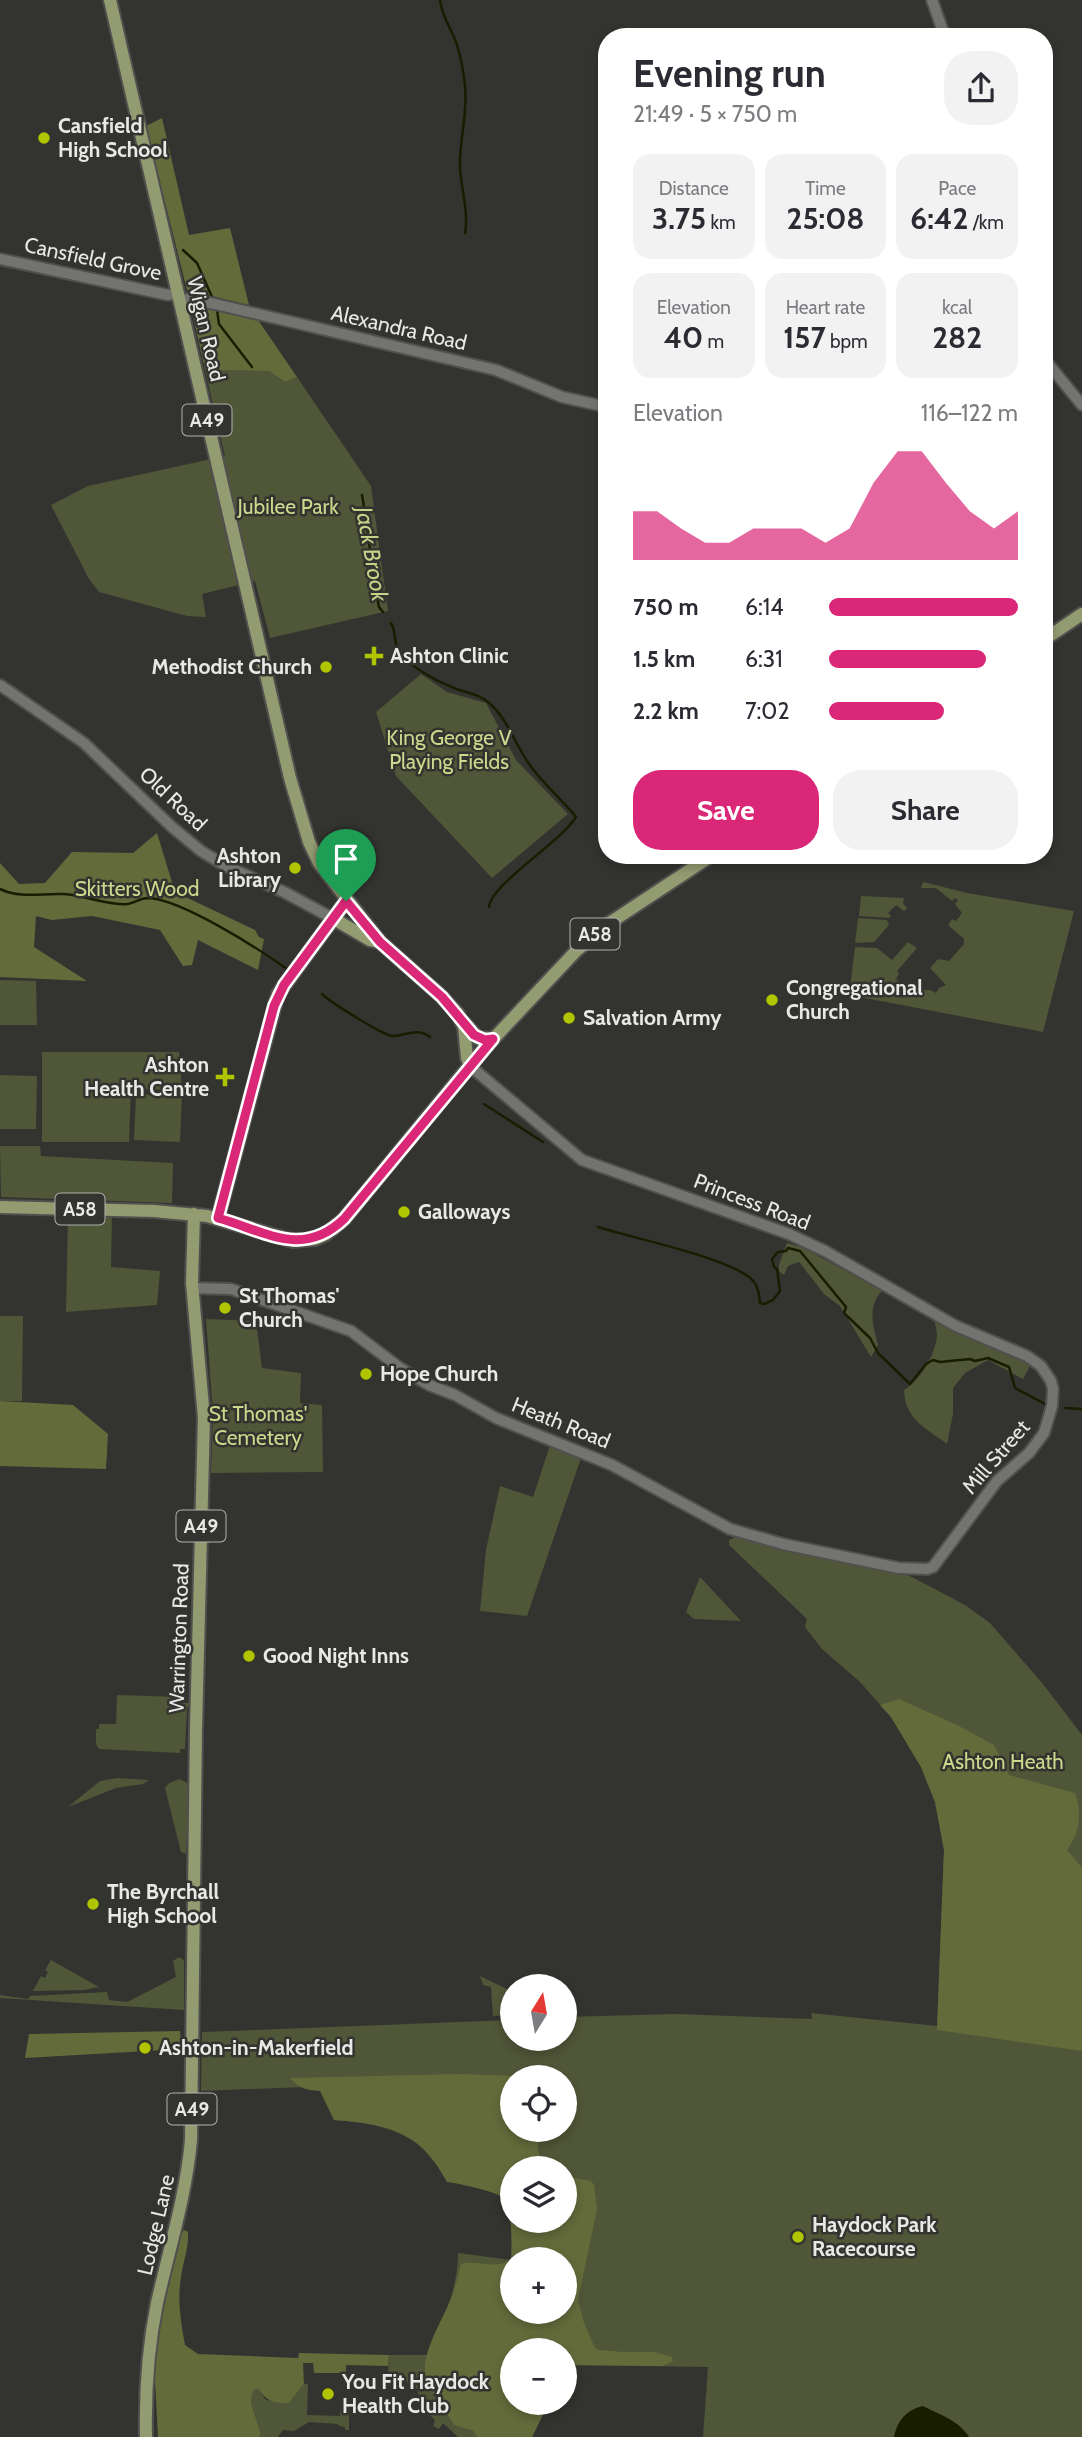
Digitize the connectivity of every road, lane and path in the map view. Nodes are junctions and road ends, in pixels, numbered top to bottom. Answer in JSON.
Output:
{"nodes":[{"id":1,"x":110,"y":0,"type":"edge"},
{"id":2,"x":932,"y":0,"type":"edge"},
{"id":3,"x":942,"y":28,"type":"edge"},
{"id":4,"x":0,"y":259,"type":"edge"},
{"id":5,"x":178,"y":297,"type":"junction"},
{"id":6,"x":1053,"y":371,"type":"edge"},
{"id":7,"x":598,"y":405,"type":"edge"},
{"id":8,"x":1082,"y":405,"type":"edge"},
{"id":9,"x":1082,"y":614,"type":"edge"},
{"id":10,"x":1053,"y":634,"type":"edge"},
{"id":11,"x":0,"y":685,"type":"edge"},
{"id":12,"x":699,"y":864,"type":"edge"},
{"id":13,"x":346,"y":901,"type":"junction"},
{"id":14,"x":334,"y":919,"type":"junction"},
{"id":15,"x":380,"y":942,"type":"junction"},
{"id":16,"x":458,"y":1014,"type":"junction"},
{"id":17,"x":493,"y":1039,"type":"junction"},
{"id":18,"x":470,"y":1066,"type":"junction"},
{"id":19,"x":0,"y":1207,"type":"edge"},
{"id":20,"x":194,"y":1214,"type":"junction"},
{"id":21,"x":218,"y":1218,"type":"junction"},
{"id":22,"x":192,"y":1288,"type":"junction"},
{"id":23,"x":1034,"y":1359,"type":"joint"},
{"id":24,"x":927,"y":1569,"type":"joint"},
{"id":25,"x":192,"y":2021,"type":"joint"},
{"id":26,"x":146,"y":2437,"type":"edge"}],
"edges":[{"from":1,"to":5,"type":"main road","name":"Wigan Road","number":"A49"},
{"from":2,"to":3,"type":"street"},
{"from":4,"to":5,"type":"street","name":"Cansfield Grove"},
{"from":5,"to":7,"type":"street","name":"Alexandra Road"},
{"from":5,"to":13,"type":"main road","name":"Wigan Road","number":"A49"},
{"from":6,"to":8,"type":"street"},
{"from":9,"to":10,"type":"main road"},
{"from":11,"to":14,"type":"street","name":"Old Road"},
{"from":12,"to":17,"type":"main road","number":"A58"},
{"from":13,"to":14,"type":"main road"},
{"from":13,"to":15,"type":"main road","name":"Wigan Road"},
{"from":14,"to":15,"type":"main road","name":"Wigan Road"},
{"from":14,"to":21,"type":"main road"},
{"from":15,"to":16,"type":"main road","name":"Wigan Road"},
{"from":16,"to":17,"type":"main road","name":"Wigan Road"},
{"from":16,"to":18,"type":"main road"},
{"from":17,"to":18,"type":"main road","number":"A58"},
{"from":18,"to":21,"type":"main road","number":"A58"},
{"from":18,"to":23,"type":"street","name":"Princess Road"},
{"from":19,"to":20,"type":"main road","number":"A58"},
{"from":20,"to":21,"type":"main road","number":"A58"},
{"from":20,"to":22,"type":"main road","name":"Warrington Road","number":"A49"},
{"from":22,"to":24,"type":"street","name":"Heath Road"},
{"from":22,"to":25,"type":"main road","name":"Warrington Road","number":"A49"},
{"from":23,"to":24,"type":"street","name":"Mill Street"},
{"from":25,"to":26,"type":"main road","name":"Lodge Lane","number":"A49"}]}
